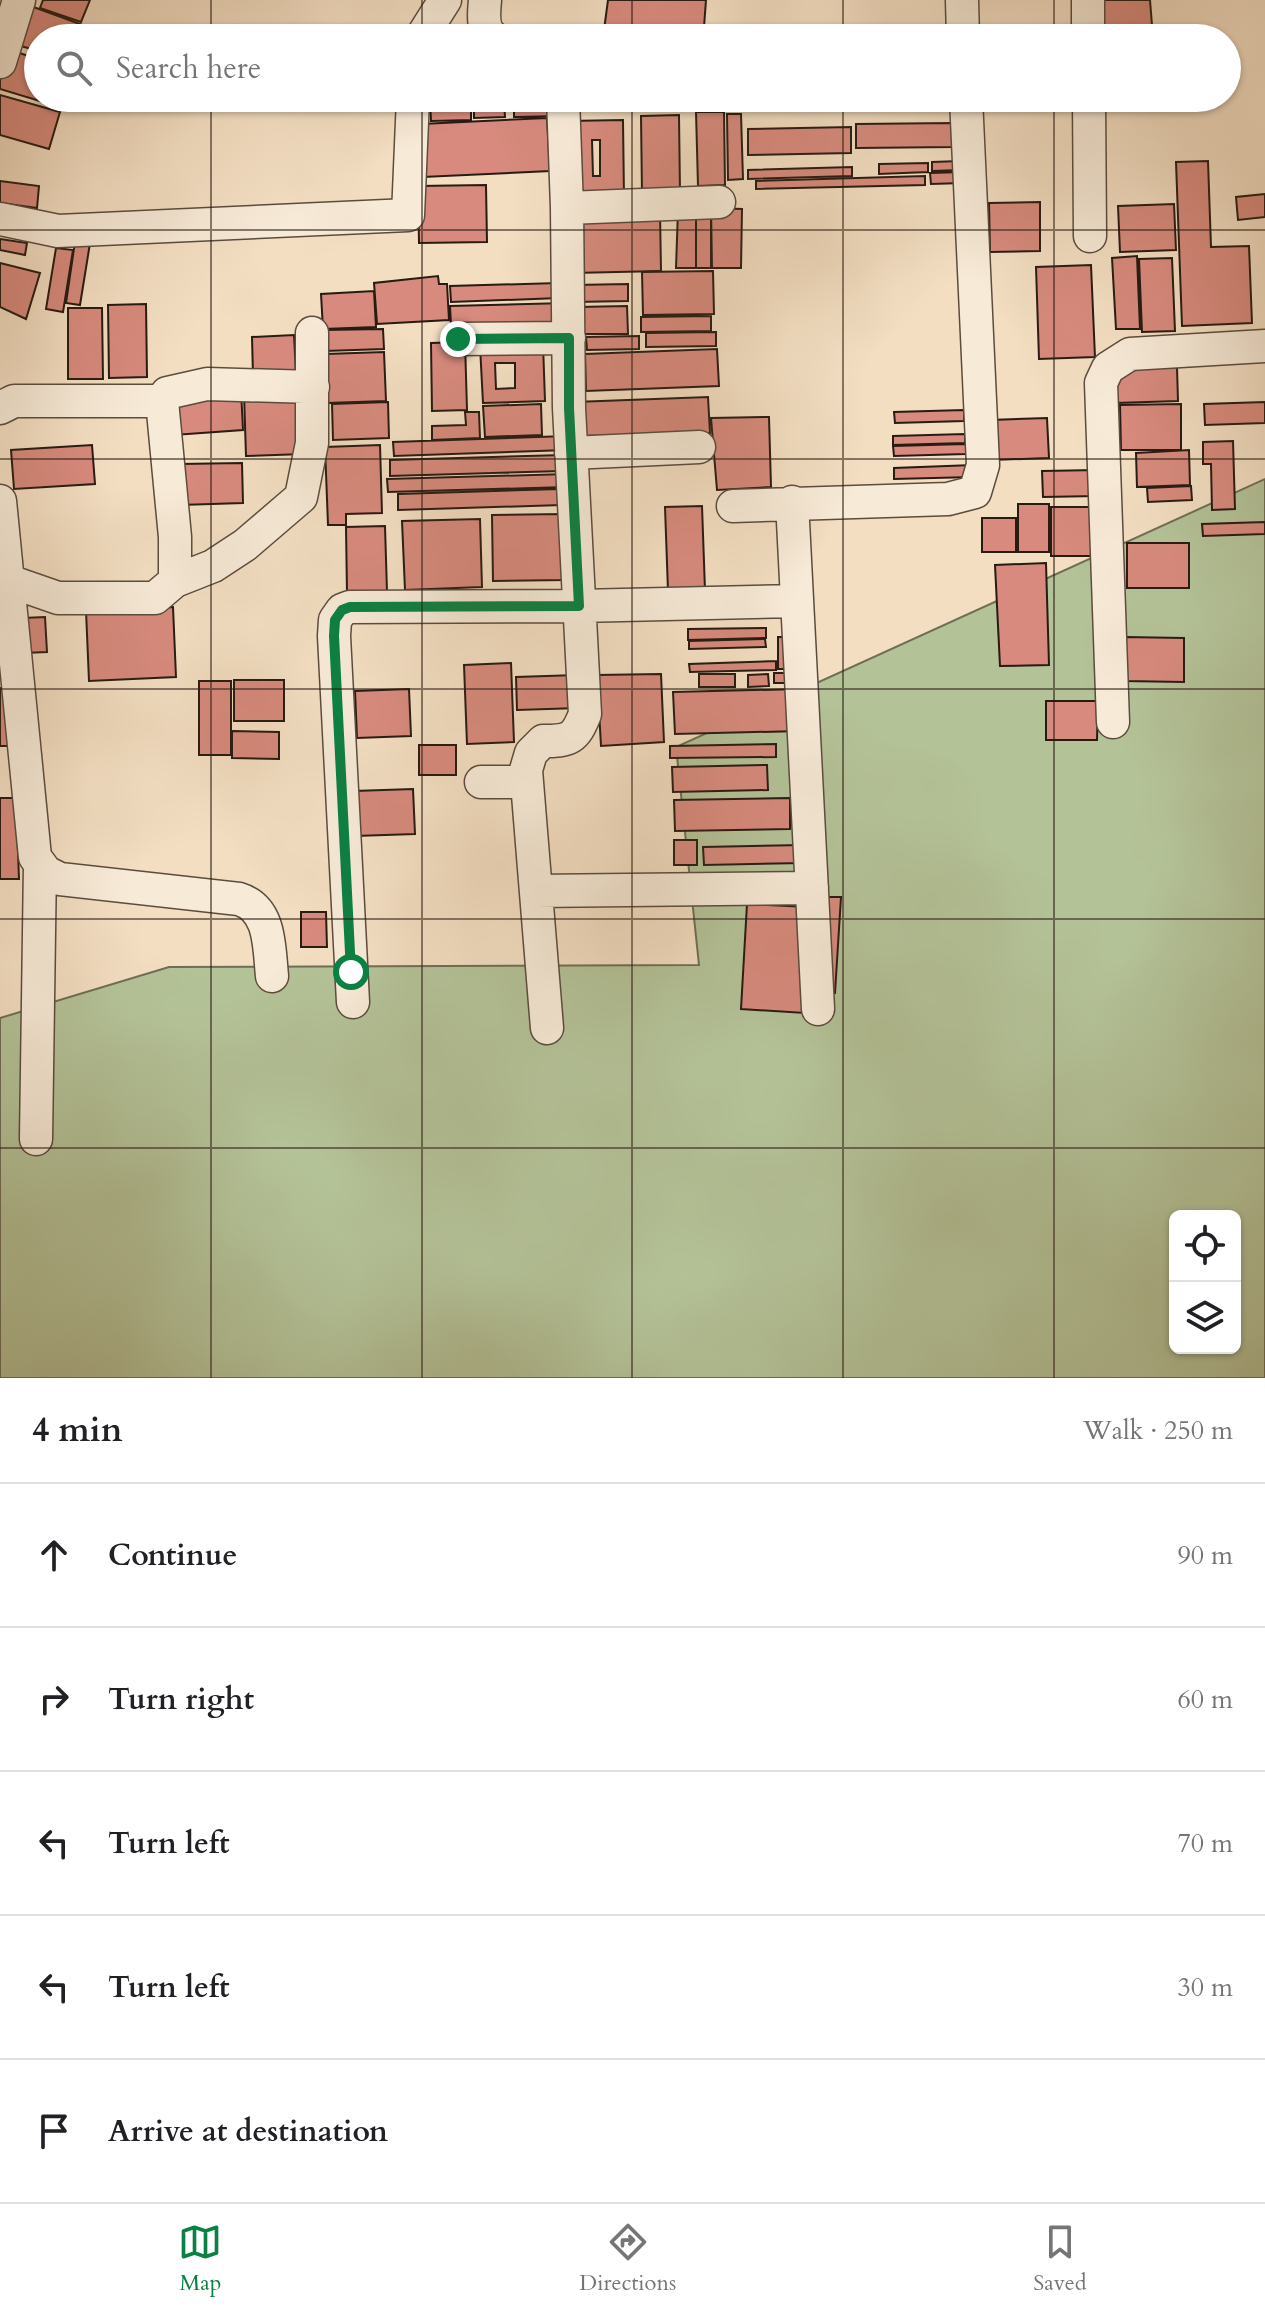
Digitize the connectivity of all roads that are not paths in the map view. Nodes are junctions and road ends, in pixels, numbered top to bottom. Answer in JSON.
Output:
{"nodes":[{"id":1,"x":19,"y":0,"type":"edge"},
{"id":2,"x":445,"y":0,"type":"edge"},
{"id":3,"x":485,"y":0,"type":"edge"},
{"id":4,"x":962,"y":0,"type":"edge"},
{"id":5,"x":1088,"y":0,"type":"edge"},
{"id":6,"x":430,"y":24,"type":"edge"},
{"id":7,"x":485,"y":24,"type":"edge"},
{"id":8,"x":963,"y":24,"type":"edge"},
{"id":9,"x":1088,"y":24,"type":"edge"},
{"id":10,"x":0,"y":62,"type":"edge"},
{"id":11,"x":412,"y":112,"type":"edge"},
{"id":12,"x":564,"y":112,"type":"edge"},
{"id":13,"x":967,"y":112,"type":"edge"},
{"id":14,"x":1089,"y":112,"type":"edge"},
{"id":15,"x":719,"y":202,"type":"dead end"},
{"id":16,"x":567,"y":208,"type":"junction"},
{"id":17,"x":0,"y":219,"type":"edge"},
{"id":18,"x":1090,"y":236,"type":"dead end"},
{"id":19,"x":312,"y":333,"type":"dead end"},
{"id":20,"x":569,"y":338,"type":"junction"},
{"id":21,"x":458,"y":339,"type":"dead end"},
{"id":22,"x":1265,"y":346,"type":"edge"},
{"id":23,"x":313,"y":387,"type":"junction"},
{"id":24,"x":162,"y":401,"type":"junction"},
{"id":25,"x":0,"y":408,"type":"edge"},
{"id":26,"x":699,"y":447,"type":"dead end"},
{"id":27,"x":571,"y":453,"type":"junction"},
{"id":28,"x":0,"y":501,"type":"edge"},
{"id":29,"x":792,"y":502,"type":"junction"},
{"id":30,"x":733,"y":506,"type":"dead end"},
{"id":31,"x":4,"y":578,"type":"edge"},
{"id":32,"x":175,"y":581,"type":"junction"},
{"id":33,"x":797,"y":601,"type":"junction"},
{"id":34,"x":579,"y":606,"type":"junction"},
{"id":35,"x":1113,"y":722,"type":"dead end"},
{"id":36,"x":481,"y":782,"type":"dead end"},
{"id":37,"x":527,"y":782,"type":"junction"},
{"id":38,"x":40,"y":864,"type":"junction"},
{"id":39,"x":812,"y":888,"type":"junction"},
{"id":40,"x":536,"y":891,"type":"junction"},
{"id":41,"x":272,"y":976,"type":"dead end"},
{"id":42,"x":353,"y":1002,"type":"dead end"},
{"id":43,"x":818,"y":1009,"type":"dead end"},
{"id":44,"x":547,"y":1028,"type":"dead end"},
{"id":45,"x":36,"y":1139,"type":"dead end"}],
"edges":[{"from":1,"to":10,"type":"street"},
{"from":2,"to":6,"type":"street"},
{"from":3,"to":7,"type":"street"},
{"from":4,"to":8,"type":"street"},
{"from":5,"to":9,"type":"street"},
{"from":11,"to":17,"type":"street"},
{"from":12,"to":16,"type":"street"},
{"from":13,"to":29,"type":"street"},
{"from":14,"to":18,"type":"street"},
{"from":15,"to":16,"type":"street"},
{"from":16,"to":20,"type":"street"},
{"from":19,"to":23,"type":"street"},
{"from":20,"to":21,"type":"street"},
{"from":20,"to":27,"type":"street"},
{"from":22,"to":35,"type":"street"},
{"from":23,"to":24,"type":"street"},
{"from":23,"to":32,"type":"street"},
{"from":24,"to":25,"type":"street"},
{"from":24,"to":32,"type":"street"},
{"from":26,"to":27,"type":"street"},
{"from":27,"to":34,"type":"street"},
{"from":28,"to":31,"type":"street"},
{"from":29,"to":30,"type":"street"},
{"from":29,"to":33,"type":"street"},
{"from":31,"to":32,"type":"street"},
{"from":31,"to":38,"type":"street"},
{"from":33,"to":34,"type":"street"},
{"from":33,"to":39,"type":"street"},
{"from":34,"to":37,"type":"street"},
{"from":34,"to":42,"type":"street"},
{"from":36,"to":37,"type":"street"},
{"from":37,"to":40,"type":"street"},
{"from":38,"to":41,"type":"street"},
{"from":38,"to":45,"type":"street"},
{"from":39,"to":40,"type":"street"},
{"from":39,"to":43,"type":"street"},
{"from":40,"to":44,"type":"street"}]}
